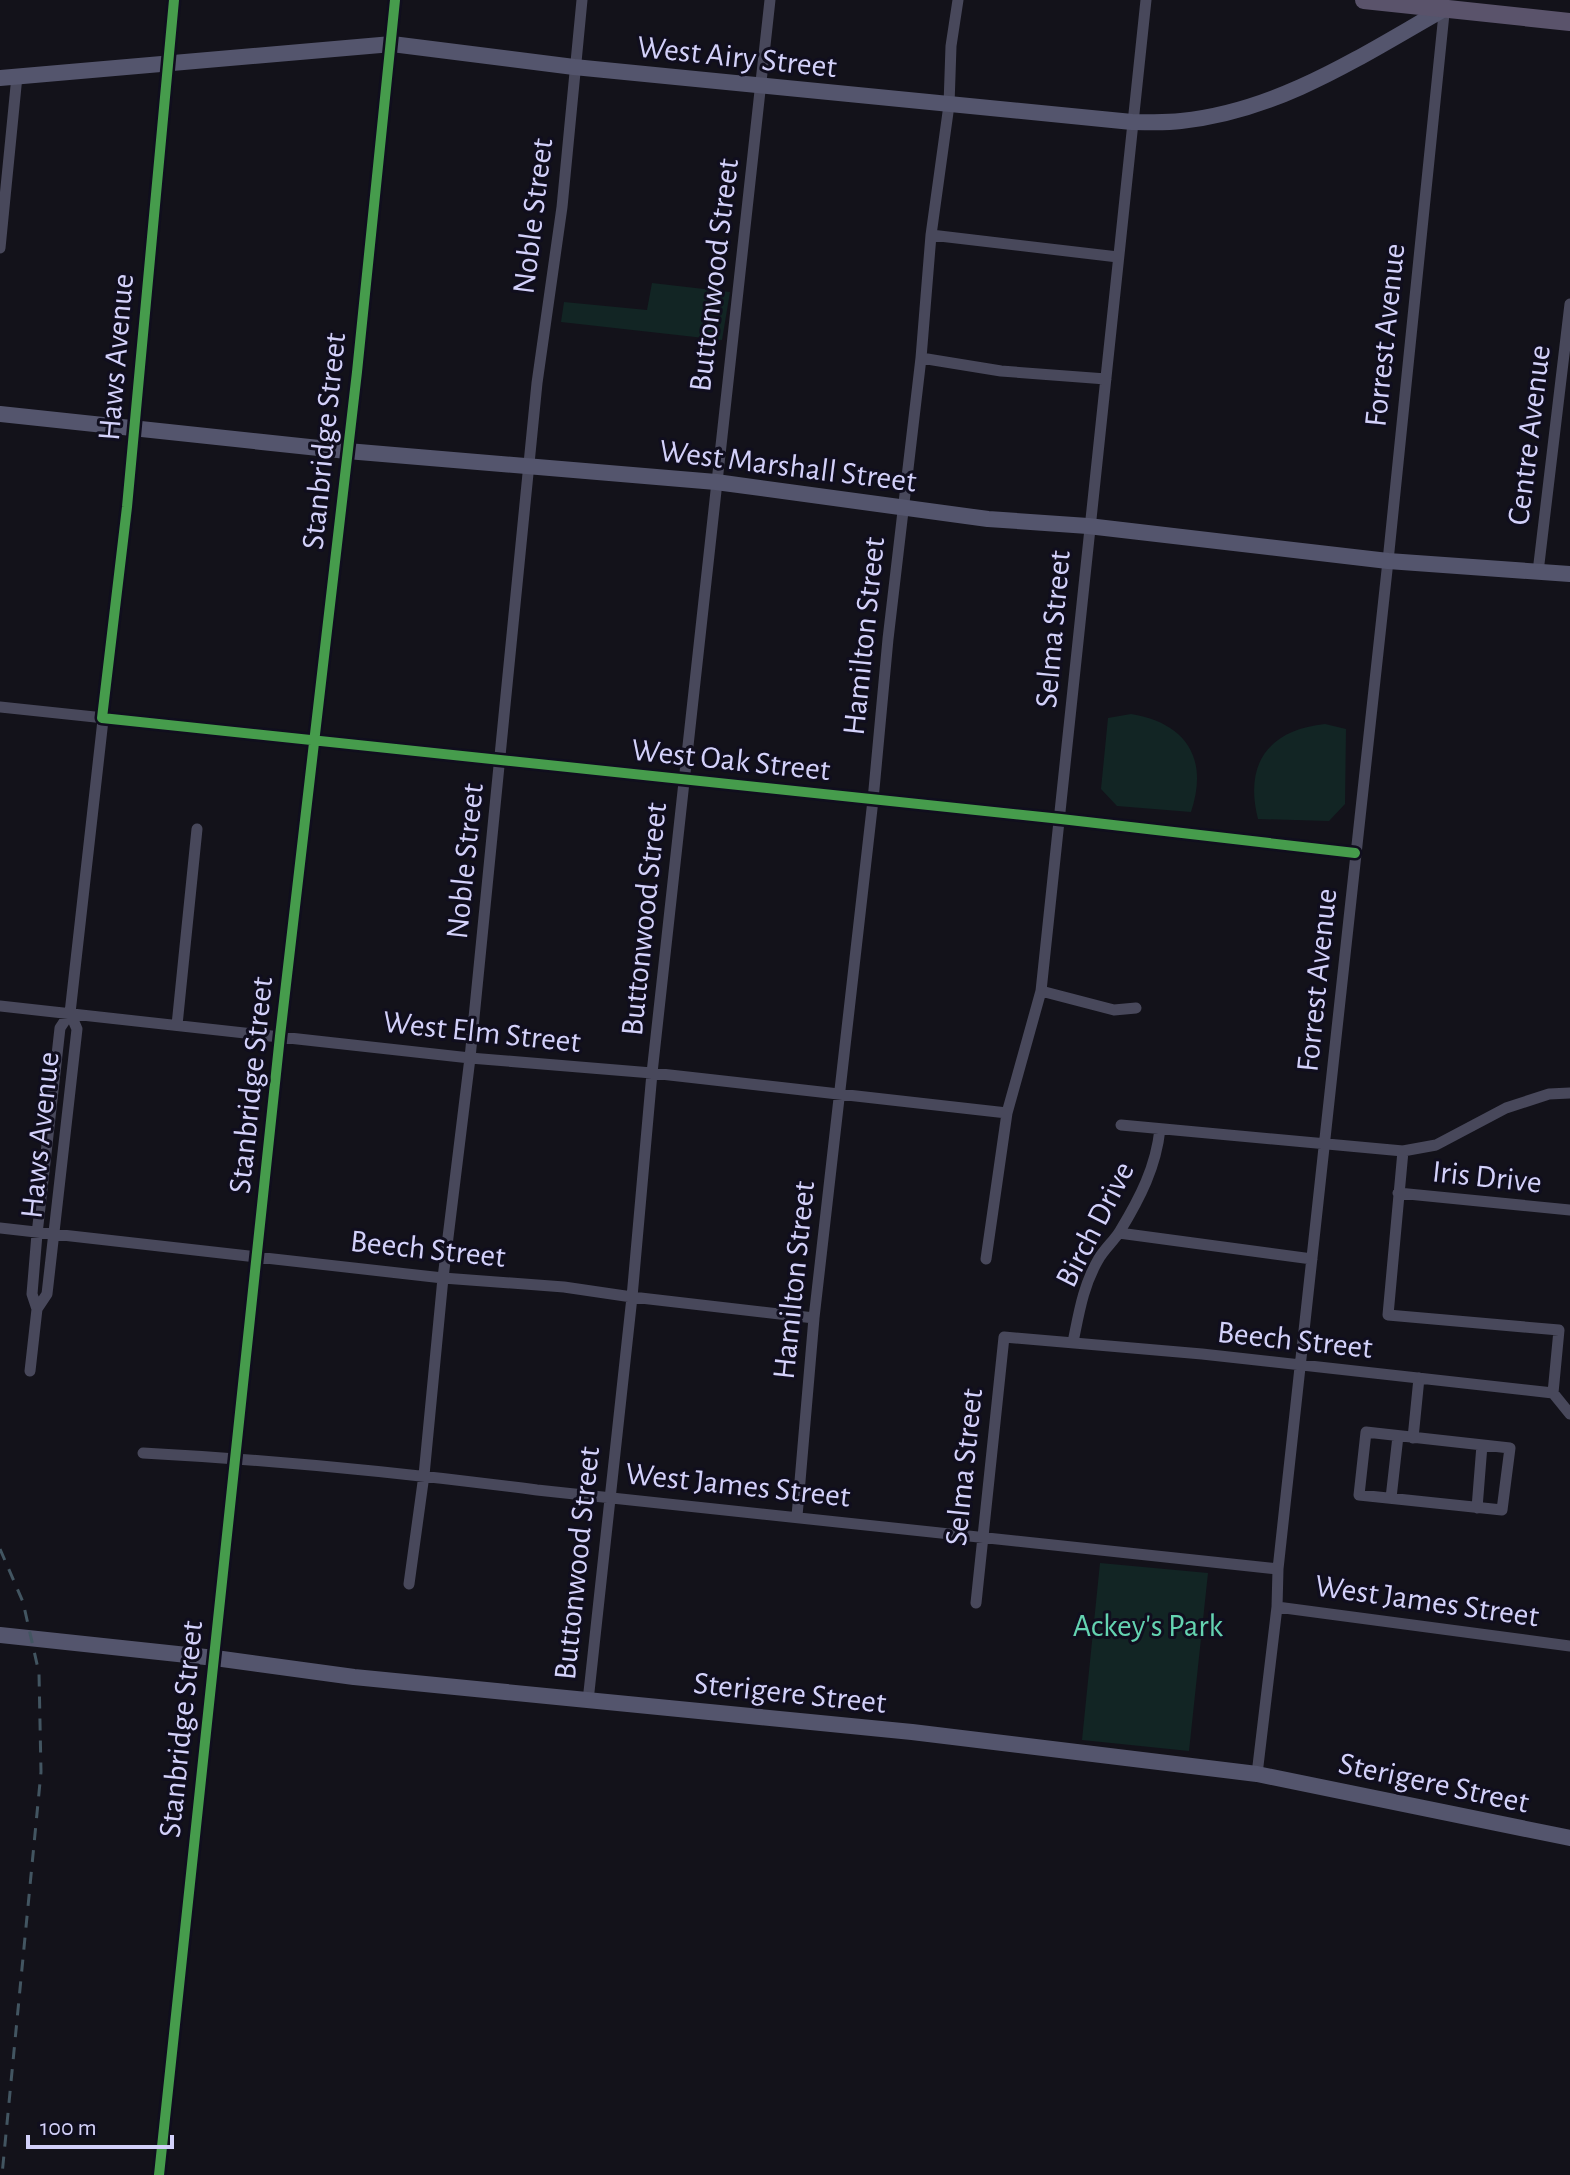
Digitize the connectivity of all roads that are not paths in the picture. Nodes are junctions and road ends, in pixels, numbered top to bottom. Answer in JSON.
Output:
{"nodes":[{"id":1,"x":174,"y":0,"type":"edge"},
{"id":2,"x":395,"y":0,"type":"edge"},
{"id":3,"x":582,"y":0,"type":"edge"},
{"id":4,"x":770,"y":0,"type":"edge"},
{"id":5,"x":958,"y":0,"type":"edge"},
{"id":6,"x":1146,"y":0,"type":"edge"},
{"id":7,"x":1364,"y":0,"type":"edge"},
{"id":8,"x":1445,"y":5,"type":"edge"},
{"id":9,"x":1570,"y":22,"type":"edge"},
{"id":10,"x":392,"y":44,"type":"junction"},
{"id":11,"x":170,"y":61,"type":"junction"},
{"id":12,"x":574,"y":67,"type":"junction"},
{"id":13,"x":9,"y":77,"type":"edge"},
{"id":14,"x":762,"y":84,"type":"junction"},
{"id":15,"x":949,"y":105,"type":"junction"},
{"id":16,"x":1132,"y":122,"type":"junction"},
{"id":17,"x":931,"y":235,"type":"junction"},
{"id":18,"x":0,"y":248,"type":"edge"},
{"id":19,"x":1118,"y":257,"type":"junction"},
{"id":20,"x":1570,"y":304,"type":"edge"},
{"id":21,"x":921,"y":358,"type":"junction"},
{"id":22,"x":1106,"y":379,"type":"junction"},
{"id":23,"x":0,"y":414,"type":"edge"},
{"id":24,"x":134,"y":429,"type":"junction"},
{"id":25,"x":347,"y":451,"type":"junction"},
{"id":26,"x":530,"y":467,"type":"junction"},
{"id":27,"x":716,"y":482,"type":"junction"},
{"id":28,"x":902,"y":506,"type":"junction"},
{"id":29,"x":1088,"y":526,"type":"junction"},
{"id":30,"x":1388,"y":561,"type":"junction"},
{"id":31,"x":1538,"y":572,"type":"junction"},
{"id":32,"x":1570,"y":574,"type":"edge"},
{"id":33,"x":0,"y":707,"type":"edge"},
{"id":34,"x":102,"y":718,"type":"junction"},
{"id":35,"x":315,"y":742,"type":"junction"},
{"id":36,"x":500,"y":761,"type":"junction"},
{"id":37,"x":684,"y":781,"type":"junction"},
{"id":38,"x":873,"y":800,"type":"junction"},
{"id":39,"x":1061,"y":819,"type":"junction"},
{"id":40,"x":197,"y":829,"type":"dead end"},
{"id":41,"x":1355,"y":853,"type":"junction"},
{"id":42,"x":1041,"y":991,"type":"junction"},
{"id":43,"x":0,"y":1006,"type":"edge"},
{"id":44,"x":1136,"y":1008,"type":"dead end"},
{"id":45,"x":70,"y":1013,"type":"junction"},
{"id":46,"x":177,"y":1025,"type":"junction"},
{"id":47,"x":280,"y":1036,"type":"junction"},
{"id":48,"x":470,"y":1058,"type":"junction"},
{"id":49,"x":652,"y":1073,"type":"junction"},
{"id":50,"x":1570,"y":1093,"type":"edge"},
{"id":51,"x":839,"y":1094,"type":"junction"},
{"id":52,"x":1007,"y":1113,"type":"junction"},
{"id":53,"x":50,"y":1116,"type":"junction"},
{"id":54,"x":68,"y":1118,"type":"junction"},
{"id":55,"x":1121,"y":1125,"type":"dead end"},
{"id":56,"x":1160,"y":1129,"type":"junction"},
{"id":57,"x":1324,"y":1144,"type":"junction"},
{"id":58,"x":1403,"y":1151,"type":"junction"},
{"id":59,"x":1398,"y":1193,"type":"junction"},
{"id":60,"x":1570,"y":1210,"type":"edge"},
{"id":61,"x":0,"y":1228,"type":"edge"},
{"id":62,"x":1119,"y":1233,"type":"junction"},
{"id":63,"x":37,"y":1234,"type":"junction"},
{"id":64,"x":54,"y":1236,"type":"junction"},
{"id":65,"x":257,"y":1256,"type":"junction"},
{"id":66,"x":986,"y":1259,"type":"dead end"},
{"id":67,"x":1312,"y":1259,"type":"junction"},
{"id":68,"x":443,"y":1278,"type":"junction"},
{"id":69,"x":632,"y":1297,"type":"junction"},
{"id":70,"x":37,"y":1309,"type":"junction"},
{"id":71,"x":814,"y":1318,"type":"junction"},
{"id":72,"x":1004,"y":1337,"type":"joint"},
{"id":73,"x":1073,"y":1342,"type":"junction"},
{"id":74,"x":1300,"y":1366,"type":"junction"},
{"id":75,"x":30,"y":1371,"type":"dead end"},
{"id":76,"x":1419,"y":1378,"type":"junction"},
{"id":77,"x":1553,"y":1393,"type":"junction"},
{"id":78,"x":1570,"y":1414,"type":"edge"},
{"id":79,"x":1398,"y":1436,"type":"junction"},
{"id":80,"x":1413,"y":1438,"type":"junction"},
{"id":81,"x":1482,"y":1445,"type":"junction"},
{"id":82,"x":143,"y":1453,"type":"dead end"},
{"id":83,"x":235,"y":1458,"type":"junction"},
{"id":84,"x":424,"y":1475,"type":"junction"},
{"id":85,"x":608,"y":1496,"type":"junction"},
{"id":86,"x":1391,"y":1498,"type":"junction"},
{"id":87,"x":1477,"y":1508,"type":"junction"},
{"id":88,"x":797,"y":1516,"type":"junction"},
{"id":89,"x":981,"y":1537,"type":"junction"},
{"id":90,"x":1278,"y":1569,"type":"junction"},
{"id":91,"x":409,"y":1584,"type":"dead end"},
{"id":92,"x":976,"y":1603,"type":"dead end"},
{"id":93,"x":1277,"y":1607,"type":"junction"},
{"id":94,"x":0,"y":1635,"type":"edge"},
{"id":95,"x":1570,"y":1646,"type":"edge"},
{"id":96,"x":215,"y":1658,"type":"junction"},
{"id":97,"x":588,"y":1701,"type":"junction"},
{"id":98,"x":1257,"y":1774,"type":"junction"},
{"id":99,"x":1570,"y":1838,"type":"edge"},
{"id":100,"x":159,"y":2175,"type":"edge"}],
"edges":[{"from":1,"to":11,"type":"street","name":"Haws Avenue"},
{"from":2,"to":10,"type":"street","name":"Stanbridge Street"},
{"from":3,"to":12,"type":"street","name":"Noble Street"},
{"from":4,"to":14,"type":"street","name":"Buttonwood Street"},
{"from":5,"to":15,"type":"street","name":"Hamilton Street"},
{"from":6,"to":16,"type":"street","name":"Selma Street"},
{"from":7,"to":8,"type":"main road"},
{"from":8,"to":9,"type":"main road"},
{"from":8,"to":16,"type":"street","name":"West Airy Street"},
{"from":8,"to":30,"type":"street","name":"Forrest Avenue"},
{"from":10,"to":11,"type":"street","name":"West Airy Street"},
{"from":10,"to":12,"type":"street","name":"West Airy Street"},
{"from":10,"to":25,"type":"street","name":"Stanbridge Street"},
{"from":11,"to":13,"type":"street","name":"West Airy Street"},
{"from":11,"to":24,"type":"street","name":"Haws Avenue"},
{"from":12,"to":14,"type":"street","name":"West Airy Street"},
{"from":12,"to":26,"type":"street","name":"Noble Street"},
{"from":13,"to":18,"type":"street"},
{"from":14,"to":15,"type":"street","name":"West Airy Street"},
{"from":14,"to":27,"type":"street","name":"Buttonwood Street"},
{"from":15,"to":16,"type":"street","name":"West Airy Street"},
{"from":15,"to":17,"type":"street","name":"Hamilton Street"},
{"from":16,"to":19,"type":"street","name":"Selma Street"},
{"from":17,"to":19,"type":"street"},
{"from":17,"to":21,"type":"street","name":"Hamilton Street"},
{"from":19,"to":22,"type":"street","name":"Selma Street"},
{"from":20,"to":31,"type":"street","name":"Centre Avenue"},
{"from":21,"to":22,"type":"street"},
{"from":21,"to":28,"type":"street","name":"Hamilton Street"},
{"from":22,"to":29,"type":"street","name":"Selma Street"},
{"from":23,"to":24,"type":"street","name":"West Marshall Street"},
{"from":24,"to":25,"type":"street","name":"West Marshall Street"},
{"from":24,"to":34,"type":"street","name":"Haws Avenue"},
{"from":25,"to":26,"type":"street","name":"West Marshall Street"},
{"from":25,"to":35,"type":"street","name":"Stanbridge Street"},
{"from":26,"to":27,"type":"street","name":"West Marshall Street"},
{"from":26,"to":36,"type":"street","name":"Noble Street"},
{"from":27,"to":28,"type":"street","name":"West Marshall Street"},
{"from":27,"to":37,"type":"street","name":"Buttonwood Street"},
{"from":28,"to":29,"type":"street","name":"West Marshall Street"},
{"from":28,"to":38,"type":"street","name":"Hamilton Street"},
{"from":29,"to":30,"type":"street","name":"West Marshall Street"},
{"from":29,"to":39,"type":"street","name":"Selma Street"},
{"from":30,"to":31,"type":"street","name":"West Marshall Street"},
{"from":30,"to":41,"type":"street","name":"Forrest Avenue"},
{"from":31,"to":32,"type":"street","name":"West Marshall Street"},
{"from":33,"to":34,"type":"street","name":"West Oak Street"},
{"from":34,"to":35,"type":"street","name":"West Oak Street"},
{"from":34,"to":45,"type":"street","name":"Haws Avenue"},
{"from":35,"to":36,"type":"street","name":"West Oak Street"},
{"from":35,"to":47,"type":"street","name":"Stanbridge Street"},
{"from":36,"to":37,"type":"street","name":"West Oak Street"},
{"from":36,"to":48,"type":"street","name":"Noble Street"},
{"from":37,"to":38,"type":"street","name":"West Oak Street"},
{"from":37,"to":49,"type":"street","name":"Buttonwood Street"},
{"from":38,"to":39,"type":"street","name":"West Oak Street"},
{"from":38,"to":51,"type":"street","name":"Hamilton Street"},
{"from":39,"to":41,"type":"street","name":"West Oak Street"},
{"from":39,"to":42,"type":"street","name":"Selma Street"},
{"from":40,"to":46,"type":"street"},
{"from":41,"to":57,"type":"street","name":"Forrest Avenue"},
{"from":42,"to":44,"type":"street"},
{"from":42,"to":52,"type":"street","name":"Selma Street"},
{"from":43,"to":45,"type":"street","name":"West Elm Street"},
{"from":45,"to":46,"type":"street","name":"West Elm Street"},
{"from":45,"to":53,"type":"street","name":"Haws Avenue"},
{"from":45,"to":54,"type":"street","name":"Haws Avenue"},
{"from":46,"to":47,"type":"street","name":"West Elm Street"},
{"from":47,"to":48,"type":"street","name":"West Elm Street"},
{"from":47,"to":65,"type":"street","name":"Stanbridge Street"},
{"from":48,"to":49,"type":"street","name":"West Elm Street"},
{"from":48,"to":68,"type":"street","name":"Noble Street"},
{"from":49,"to":51,"type":"street","name":"West Elm Street"},
{"from":49,"to":69,"type":"street","name":"Buttonwood Street"},
{"from":50,"to":58,"type":"street"},
{"from":51,"to":52,"type":"street","name":"West Elm Street"},
{"from":51,"to":71,"type":"street","name":"Hamilton Street"},
{"from":52,"to":66,"type":"street","name":"Selma Street"},
{"from":53,"to":54,"type":"street"},
{"from":53,"to":63,"type":"street","name":"Haws Avenue"},
{"from":54,"to":64,"type":"street","name":"Haws Avenue"},
{"from":55,"to":56,"type":"street"},
{"from":56,"to":57,"type":"street"},
{"from":56,"to":62,"type":"street","name":"Birch Drive"},
{"from":57,"to":58,"type":"street"},
{"from":57,"to":67,"type":"street","name":"Forrest Avenue"},
{"from":58,"to":59,"type":"street"},
{"from":59,"to":60,"type":"street","name":"Iris Drive"},
{"from":59,"to":77,"type":"street"},
{"from":61,"to":63,"type":"street","name":"Beech Street"},
{"from":62,"to":67,"type":"street"},
{"from":62,"to":73,"type":"street","name":"Birch Drive"},
{"from":63,"to":64,"type":"street","name":"Beech Street"},
{"from":63,"to":70,"type":"street","name":"Haws Avenue"},
{"from":64,"to":65,"type":"street","name":"Beech Street"},
{"from":64,"to":70,"type":"street","name":"Haws Avenue"},
{"from":65,"to":68,"type":"street","name":"Beech Street"},
{"from":65,"to":83,"type":"street","name":"Stanbridge Street"},
{"from":67,"to":74,"type":"street","name":"Forrest Avenue"},
{"from":68,"to":69,"type":"street","name":"Beech Street"},
{"from":68,"to":84,"type":"street","name":"Noble Street"},
{"from":69,"to":71,"type":"street","name":"Beech Street"},
{"from":69,"to":85,"type":"street","name":"Buttonwood Street"},
{"from":70,"to":75,"type":"street","name":"Haws Avenue"},
{"from":71,"to":88,"type":"street","name":"Hamilton Street"},
{"from":72,"to":73,"type":"street","name":"Beech Street"},
{"from":72,"to":89,"type":"street","name":"Selma Street"},
{"from":73,"to":74,"type":"street","name":"Beech Street"},
{"from":74,"to":76,"type":"street","name":"Beech Street"},
{"from":74,"to":90,"type":"street","name":"Forrest Avenue"},
{"from":76,"to":77,"type":"street","name":"Beech Street"},
{"from":76,"to":80,"type":"street"},
{"from":77,"to":78,"type":"street"},
{"from":79,"to":80,"type":"street"},
{"from":79,"to":86,"type":"street"},
{"from":79,"to":86,"type":"street"},
{"from":80,"to":81,"type":"street"},
{"from":81,"to":87,"type":"street"},
{"from":81,"to":87,"type":"street"},
{"from":82,"to":83,"type":"street","name":"West James Street"},
{"from":83,"to":84,"type":"street","name":"West James Street"},
{"from":83,"to":96,"type":"street","name":"Stanbridge Street"},
{"from":84,"to":85,"type":"street","name":"West James Street"},
{"from":84,"to":91,"type":"street","name":"Noble Street"},
{"from":85,"to":88,"type":"street","name":"West James Street"},
{"from":85,"to":97,"type":"street","name":"Buttonwood Street"},
{"from":86,"to":87,"type":"street"},
{"from":88,"to":89,"type":"street","name":"West James Street"},
{"from":89,"to":90,"type":"street","name":"West James Street"},
{"from":89,"to":92,"type":"street","name":"Selma Street"},
{"from":90,"to":93,"type":"street","name":"Forrest Avenue"},
{"from":93,"to":95,"type":"street","name":"West James Street"},
{"from":93,"to":98,"type":"street","name":"Forrest Avenue"},
{"from":94,"to":96,"type":"street","name":"Sterigere Street"},
{"from":96,"to":97,"type":"street","name":"Sterigere Street"},
{"from":96,"to":100,"type":"street","name":"Stanbridge Street"},
{"from":97,"to":98,"type":"street","name":"Sterigere Street"},
{"from":98,"to":99,"type":"street","name":"Sterigere Street"}]}
